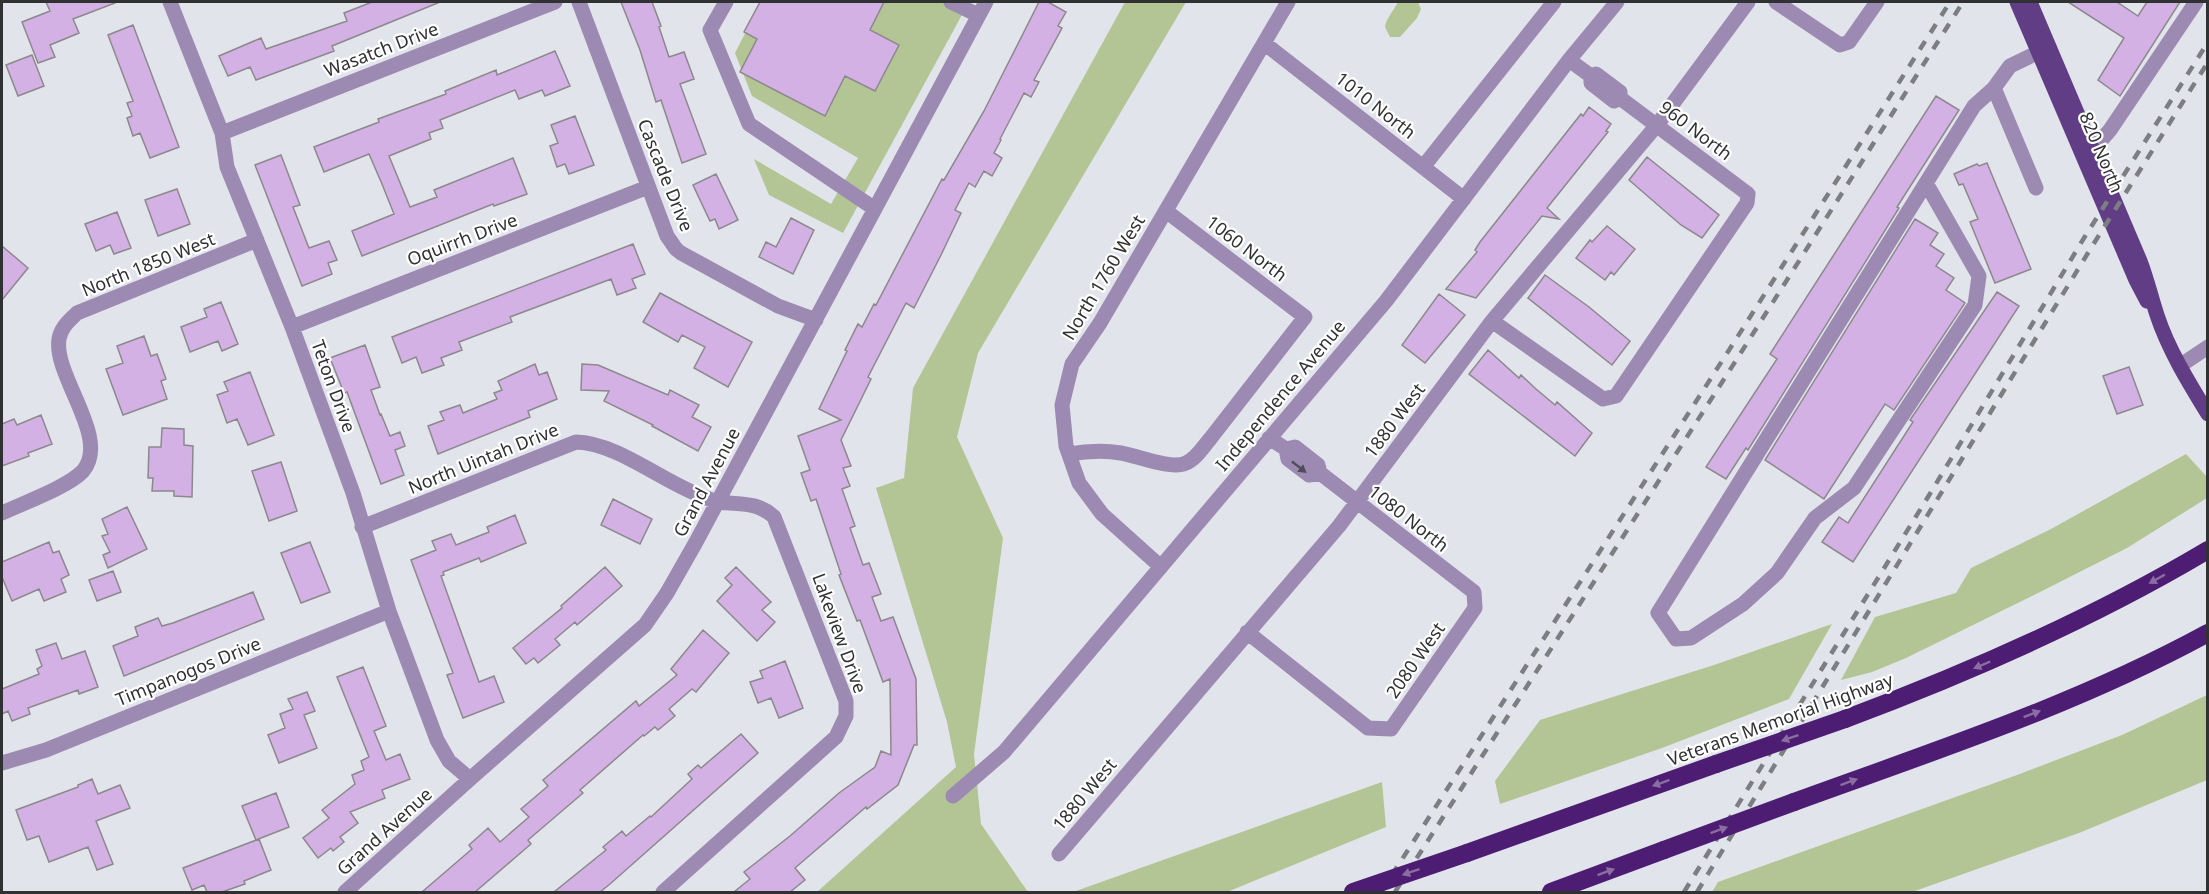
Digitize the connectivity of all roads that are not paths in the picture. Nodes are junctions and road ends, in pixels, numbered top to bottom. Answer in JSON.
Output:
{"nodes":[{"id":1,"x":170,"y":2,"type":"edge"},
{"id":2,"x":555,"y":2,"type":"edge"},
{"id":3,"x":579,"y":2,"type":"edge"},
{"id":4,"x":726,"y":2,"type":"edge"},
{"id":5,"x":951,"y":2,"type":"edge"},
{"id":6,"x":1288,"y":2,"type":"edge"},
{"id":7,"x":1554,"y":2,"type":"edge"},
{"id":8,"x":1617,"y":2,"type":"edge"},
{"id":9,"x":1748,"y":2,"type":"edge"},
{"id":10,"x":1776,"y":2,"type":"edge"},
{"id":11,"x":1877,"y":2,"type":"edge"},
{"id":12,"x":2017,"y":2,"type":"edge"},
{"id":13,"x":2030,"y":2,"type":"edge"},
{"id":14,"x":2196,"y":2,"type":"edge"},
{"id":15,"x":982,"y":8,"type":"edge"},
{"id":16,"x":1264,"y":43,"type":"junction"},
{"id":17,"x":2044,"y":49,"type":"junction"},
{"id":18,"x":1569,"y":60,"type":"junction"},
{"id":19,"x":1994,"y":88,"type":"junction"},
{"id":20,"x":1657,"y":125,"type":"junction"},
{"id":21,"x":222,"y":133,"type":"junction"},
{"id":22,"x":2091,"y":145,"type":"junction"},
{"id":23,"x":1423,"y":167,"type":"junction"},
{"id":24,"x":1926,"y":183,"type":"junction"},
{"id":25,"x":648,"y":187,"type":"junction"},
{"id":26,"x":2036,"y":188,"type":"dead end"},
{"id":27,"x":1464,"y":199,"type":"junction"},
{"id":28,"x":875,"y":209,"type":"junction"},
{"id":29,"x":1166,"y":212,"type":"junction"},
{"id":30,"x":257,"y":240,"type":"junction"},
{"id":31,"x":2157,"y":315,"type":"junction"},
{"id":32,"x":816,"y":320,"type":"junction"},
{"id":33,"x":1492,"y":321,"type":"junction"},
{"id":34,"x":291,"y":327,"type":"junction"},
{"id":35,"x":2208,"y":347,"type":"edge"},
{"id":36,"x":2181,"y":365,"type":"junction"},
{"id":37,"x":2208,"y":414,"type":"edge"},
{"id":38,"x":1269,"y":438,"type":"junction"},
{"id":39,"x":1069,"y":454,"type":"junction"},
{"id":40,"x":717,"y":502,"type":"junction"},
{"id":41,"x":1357,"y":502,"type":"junction"},
{"id":42,"x":2,"y":513,"type":"edge"},
{"id":43,"x":362,"y":527,"type":"junction"},
{"id":44,"x":2208,"y":550,"type":"edge"},
{"id":45,"x":1161,"y":567,"type":"junction"},
{"id":46,"x":1474,"y":592,"type":"joint"},
{"id":47,"x":389,"y":611,"type":"junction"},
{"id":48,"x":1247,"y":632,"type":"junction"},
{"id":49,"x":2208,"y":633,"type":"edge"},
{"id":50,"x":2,"y":763,"type":"edge"},
{"id":51,"x":470,"y":778,"type":"junction"},
{"id":52,"x":953,"y":796,"type":"dead end"},
{"id":53,"x":1059,"y":854,"type":"dead end"},
{"id":54,"x":345,"y":892,"type":"edge"},
{"id":55,"x":663,"y":892,"type":"edge"},
{"id":56,"x":1353,"y":892,"type":"edge"},
{"id":57,"x":1551,"y":892,"type":"edge"}],
"edges":[{"from":1,"to":21,"type":"street","name":"Teton Drive"},
{"from":2,"to":21,"type":"street","name":"Wasatch Drive"},
{"from":3,"to":25,"type":"street","name":"Cascade Drive"},
{"from":4,"to":28,"type":"street"},
{"from":5,"to":15,"type":"street"},
{"from":6,"to":16,"type":"street","name":"North 1760 West"},
{"from":7,"to":23,"type":"street"},
{"from":8,"to":18,"type":"street","name":"Independence Avenue"},
{"from":9,"to":20,"type":"street","name":"1880 West"},
{"from":10,"to":11,"type":"street"},
{"from":12,"to":17,"type":"main road","name":"820 North"},
{"from":13,"to":17,"type":"main road","name":"820 North"},
{"from":14,"to":22,"type":"street"},
{"from":15,"to":28,"type":"street","name":"Grand Avenue"},
{"from":16,"to":23,"type":"street","name":"1010 North"},
{"from":16,"to":29,"type":"street","name":"North 1760 West"},
{"from":17,"to":19,"type":"street"},
{"from":17,"to":22,"type":"main road","name":"820 North"},
{"from":17,"to":31,"type":"main road","name":"820 North"},
{"from":18,"to":20,"type":"street","name":"960 North"},
{"from":18,"to":27,"type":"street","name":"Independence Avenue"},
{"from":19,"to":24,"type":"street"},
{"from":19,"to":26,"type":"street"},
{"from":20,"to":33,"type":"street","name":"1880 West"},
{"from":20,"to":33,"type":"street","name":"960 North"},
{"from":21,"to":30,"type":"street","name":"Teton Drive"},
{"from":22,"to":31,"type":"main road","name":"820 North"},
{"from":23,"to":27,"type":"street","name":"1010 North"},
{"from":24,"to":24,"type":"street"},
{"from":25,"to":32,"type":"street","name":"Cascade Drive"},
{"from":25,"to":34,"type":"street","name":"Oquirrh Drive"},
{"from":27,"to":38,"type":"street","name":"Independence Avenue"},
{"from":28,"to":32,"type":"street","name":"Grand Avenue"},
{"from":29,"to":39,"type":"street","name":"North 1760 West"},
{"from":29,"to":39,"type":"street","name":"1060 North"},
{"from":30,"to":34,"type":"street","name":"Teton Drive"},
{"from":30,"to":42,"type":"street","name":"North 1850 West"},
{"from":31,"to":36,"type":"main road","name":"820 North"},
{"from":32,"to":40,"type":"street","name":"Grand Avenue"},
{"from":33,"to":41,"type":"street","name":"1880 West"},
{"from":34,"to":43,"type":"street","name":"Teton Drive"},
{"from":35,"to":36,"type":"street"},
{"from":36,"to":37,"type":"main road","name":"820 North"},
{"from":38,"to":41,"type":"street","name":"1080 North"},
{"from":38,"to":45,"type":"street","name":"Independence Avenue"},
{"from":39,"to":45,"type":"street","name":"North 1760 West"},
{"from":40,"to":43,"type":"street","name":"North Uintah Drive"},
{"from":40,"to":51,"type":"street","name":"Grand Avenue"},
{"from":40,"to":55,"type":"street","name":"Lakeview Drive"},
{"from":41,"to":46,"type":"street","name":"1080 North"},
{"from":41,"to":48,"type":"street","name":"1880 West"},
{"from":43,"to":47,"type":"street","name":"Teton Drive"},
{"from":44,"to":56,"type":"highway","name":"Veterans Memorial Highway","one_way":true,"bridge":true},
{"from":45,"to":52,"type":"street","name":"Independence Avenue"},
{"from":46,"to":48,"type":"street","name":"2080 West"},
{"from":47,"to":50,"type":"street","name":"Timpanogos Drive"},
{"from":47,"to":51,"type":"street","name":"Teton Drive"},
{"from":48,"to":53,"type":"street","name":"1880 West"},
{"from":57,"to":49,"type":"highway","one_way":true,"bridge":true},
{"from":51,"to":54,"type":"street","name":"Grand Avenue"}]}
